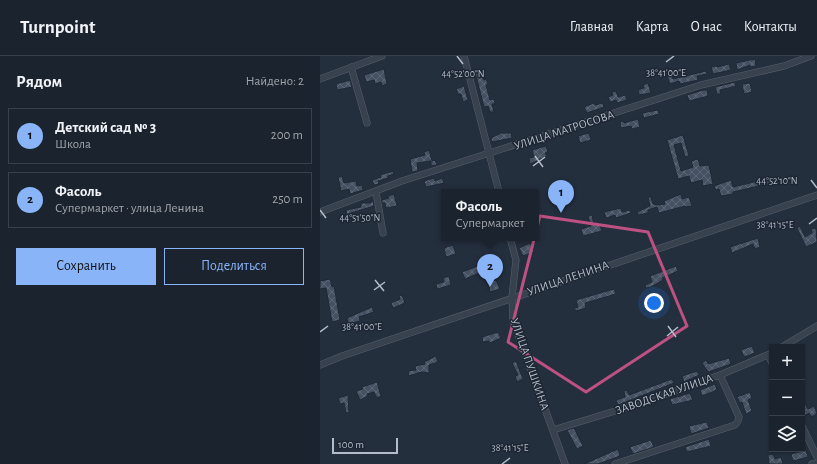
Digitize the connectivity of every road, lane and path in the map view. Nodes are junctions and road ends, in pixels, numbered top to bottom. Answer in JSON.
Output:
{"nodes":[{"id":1,"x":382,"y":56,"type":"edge"},
{"id":2,"x":464,"y":56,"type":"edge"},
{"id":3,"x":811,"y":56,"type":"edge"},
{"id":4,"x":351,"y":67,"type":"junction"},
{"id":5,"x":320,"y":79,"type":"edge"},
{"id":6,"x":367,"y":123,"type":"dead end"},
{"id":7,"x":489,"y":154,"type":"junction"},
{"id":8,"x":498,"y":189,"type":"edge"},
{"id":9,"x":376,"y":192,"type":"junction"},
{"id":10,"x":817,"y":195,"type":"edge"},
{"id":11,"x":320,"y":212,"type":"edge"},
{"id":12,"x":383,"y":233,"type":"dead end"},
{"id":13,"x":511,"y":241,"type":"edge"},
{"id":14,"x":512,"y":297,"type":"junction"},
{"id":15,"x":817,"y":326,"type":"edge"},
{"id":16,"x":787,"y":344,"type":"edge"},
{"id":17,"x":769,"y":354,"type":"edge"},
{"id":18,"x":320,"y":366,"type":"edge"},
{"id":19,"x":720,"y":375,"type":"junction"},
{"id":20,"x":554,"y":430,"type":"junction"},
{"id":21,"x":805,"y":432,"type":"edge"},
{"id":22,"x":817,"y":457,"type":"edge"},
{"id":23,"x":817,"y":463,"type":"edge"},
{"id":24,"x":565,"y":464,"type":"edge"},
{"id":25,"x":615,"y":464,"type":"edge"},
{"id":26,"x":812,"y":464,"type":"edge"}],
"edges":[{"from":1,"to":4,"type":"street"},
{"from":2,"to":7,"type":"street"},
{"from":3,"to":7,"type":"street","name":"УЛИЦА МАТРОСОВА"},
{"from":4,"to":5,"type":"street"},
{"from":4,"to":6,"type":"street"},
{"from":7,"to":8,"type":"street"},
{"from":7,"to":9,"type":"street","name":"УЛИЦА МАТРОСОВА"},
{"from":9,"to":11,"type":"street","name":"УЛИЦА МАТРОСОВА"},
{"from":9,"to":12,"type":"street"},
{"from":10,"to":14,"type":"street","name":"УЛИЦА ЛЕНИНА"},
{"from":13,"to":14,"type":"street","name":"УЛИЦА ПУШКИНА"},
{"from":14,"to":18,"type":"street","name":"УЛИЦА ЛЕНИНА"},
{"from":14,"to":20,"type":"street","name":"УЛИЦА ПУШКИНА"},
{"from":15,"to":16,"type":"street"},
{"from":17,"to":19,"type":"street","name":"ЗАВОДСКАЯ УЛИЦА"},
{"from":19,"to":20,"type":"street","name":"ЗАВОДСКАЯ УЛИЦА"},
{"from":19,"to":25,"type":"street"},
{"from":20,"to":24,"type":"street","name":"УЛИЦА ПУШКИНА"},
{"from":21,"to":22,"type":"street"},
{"from":23,"to":26,"type":"street"}]}
